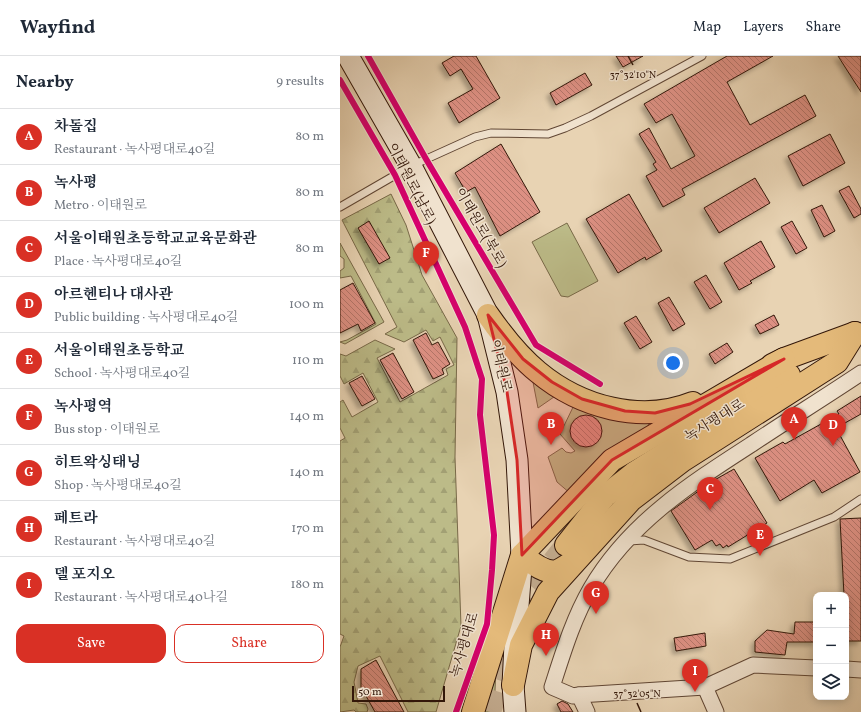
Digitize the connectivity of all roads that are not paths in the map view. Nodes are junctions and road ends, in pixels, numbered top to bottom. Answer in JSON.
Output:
{"nodes":[{"id":1,"x":348,"y":56,"type":"edge"},
{"id":2,"x":702,"y":56,"type":"edge"},
{"id":3,"x":411,"y":166,"type":"junction"},
{"id":4,"x":340,"y":207,"type":"edge"},
{"id":5,"x":488,"y":315,"type":"junction"},
{"id":6,"x":858,"y":332,"type":"edge"},
{"id":7,"x":784,"y":358,"type":"junction"},
{"id":8,"x":861,"y":373,"type":"edge"},
{"id":9,"x":861,"y":499,"type":"edge"},
{"id":10,"x":628,"y":539,"type":"junction"},
{"id":11,"x":571,"y":552,"type":"junction"},
{"id":12,"x":522,"y":555,"type":"junction"},
{"id":13,"x":813,"y":668,"type":"edge"},
{"id":14,"x":849,"y":669,"type":"edge"},
{"id":15,"x":861,"y":670,"type":"edge"},
{"id":16,"x":514,"y":685,"type":"junction"},
{"id":17,"x":705,"y":688,"type":"junction"},
{"id":18,"x":579,"y":695,"type":"junction"},
{"id":19,"x":473,"y":712,"type":"edge"},
{"id":20,"x":515,"y":712,"type":"edge"},
{"id":21,"x":587,"y":712,"type":"edge"},
{"id":22,"x":716,"y":712,"type":"edge"}],
"edges":[{"from":1,"to":3,"type":"main road","name":"이태원로"},
{"from":2,"to":3,"type":"lane"},
{"from":3,"to":4,"type":"lane"},
{"from":3,"to":5,"type":"main road","name":"이태원로"},
{"from":5,"to":7,"type":"main road"},
{"from":5,"to":12,"type":"main road","name":"이태원로"},
{"from":6,"to":7,"type":"main road"},
{"from":6,"to":11,"type":"main road"},
{"from":7,"to":12,"type":"main road"},
{"from":8,"to":10,"type":"street"},
{"from":9,"to":10,"type":"lane"},
{"from":10,"to":18,"type":"street"},
{"from":11,"to":12,"type":"main road"},
{"from":11,"to":16,"type":"main road"},
{"from":12,"to":16,"type":"main road","name":"이태원로"},
{"from":12,"to":19,"type":"main road"},
{"from":13,"to":17,"type":"street"},
{"from":14,"to":15,"type":"street"},
{"from":16,"to":20,"type":"main road","name":"이태원로"},
{"from":17,"to":18,"type":"street"},
{"from":17,"to":22,"type":"street"},
{"from":18,"to":21,"type":"street"}]}
